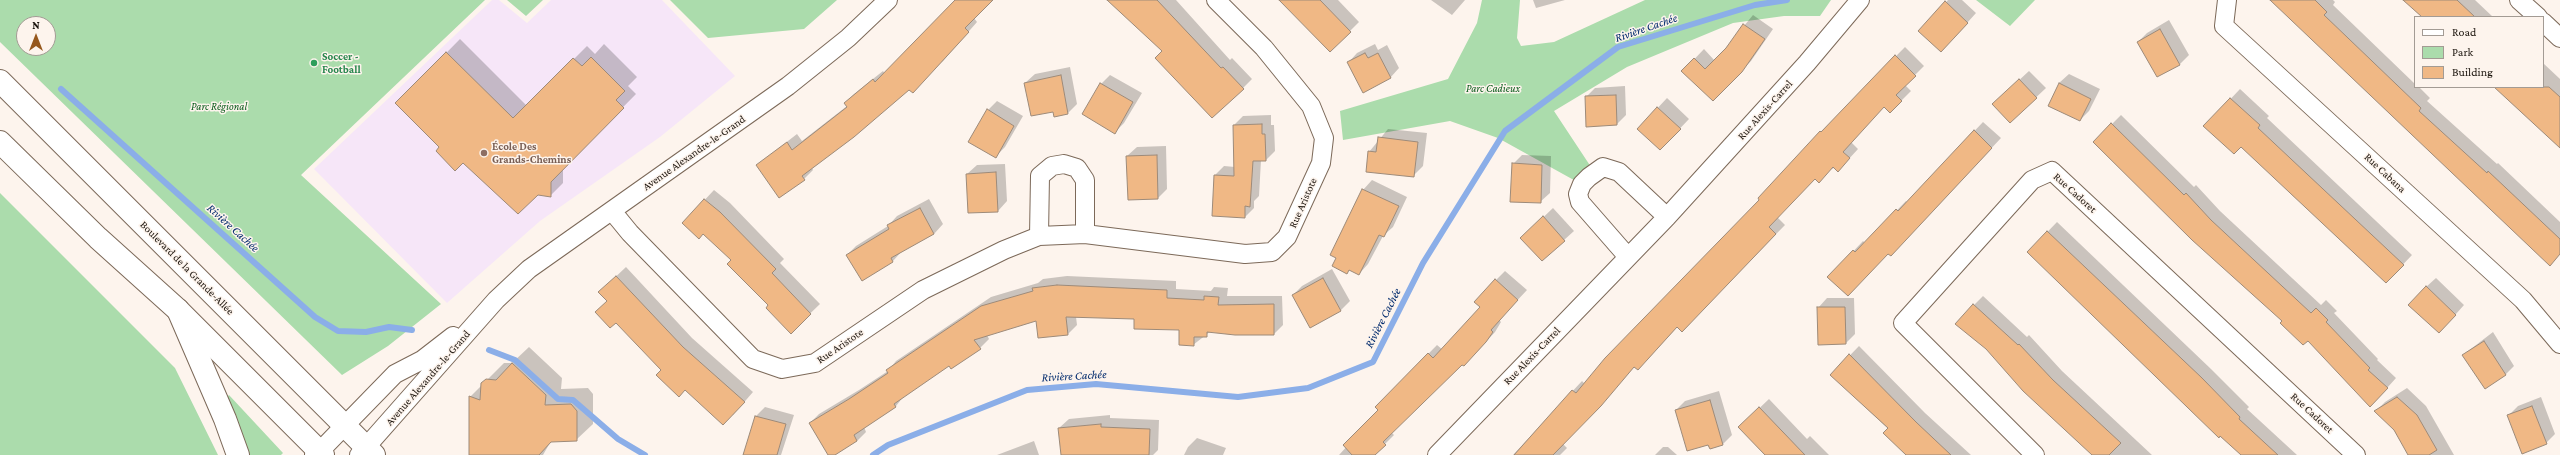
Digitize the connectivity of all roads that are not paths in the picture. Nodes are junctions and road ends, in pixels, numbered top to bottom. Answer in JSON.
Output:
{"nodes":[{"id":1,"x":888,"y":0,"type":"edge"},
{"id":2,"x":1216,"y":0,"type":"edge"},
{"id":3,"x":1860,"y":0,"type":"edge"},
{"id":4,"x":2227,"y":0,"type":"edge"},
{"id":5,"x":2519,"y":0,"type":"edge"},
{"id":6,"x":2537,"y":16,"type":"edge"},
{"id":7,"x":2544,"y":23,"type":"edge"},
{"id":8,"x":2560,"y":38,"type":"edge"},
{"id":9,"x":0,"y":82,"type":"edge"},
{"id":10,"x":0,"y":142,"type":"edge"},
{"id":11,"x":612,"y":211,"type":"junction"},
{"id":12,"x":1667,"y":217,"type":"junction"},
{"id":13,"x":1085,"y":234,"type":"junction"},
{"id":14,"x":1038,"y":236,"type":"junction"},
{"id":15,"x":1628,"y":257,"type":"junction"},
{"id":16,"x":496,"y":300,"type":"junction"},
{"id":17,"x":178,"y":310,"type":"junction"},
{"id":18,"x":2560,"y":344,"type":"edge"},
{"id":19,"x":346,"y":426,"type":"junction"},
{"id":20,"x":366,"y":452,"type":"edge"},
{"id":21,"x":320,"y":454,"type":"edge"},
{"id":22,"x":238,"y":455,"type":"edge"},
{"id":23,"x":1437,"y":455,"type":"edge"},
{"id":24,"x":2035,"y":455,"type":"edge"},
{"id":25,"x":2356,"y":455,"type":"edge"}],
"edges":[{"from":1,"to":11,"type":"street","name":"Avenue Alexandre-le-Grand"},
{"from":2,"to":13,"type":"street","name":"Rue Aristote"},
{"from":3,"to":12,"type":"street","name":"Rue Alexis-Carrel"},
{"from":4,"to":18,"type":"street","name":"Rue Cabana"},
{"from":5,"to":6,"type":"street"},
{"from":7,"to":8,"type":"street"},
{"from":9,"to":19,"type":"main road","name":"Boulevard de la Grande-Allée"},
{"from":10,"to":17,"type":"main road"},
{"from":11,"to":14,"type":"street","name":"Rue Aristote"},
{"from":11,"to":16,"type":"street","name":"Avenue Alexandre-le-Grand"},
{"from":12,"to":15,"type":"street","name":"Rue Alexis-Carrel"},
{"from":12,"to":15,"type":"street"},
{"from":13,"to":14,"type":"street","name":"Rue Aristote"},
{"from":13,"to":14,"type":"street"},
{"from":15,"to":23,"type":"street","name":"Rue Alexis-Carrel"},
{"from":16,"to":19,"type":"street","name":"Avenue Alexandre-le-Grand"},
{"from":16,"to":20,"type":"street","name":"Avenue Alexandre-le-Grand"},
{"from":17,"to":21,"type":"main road"},
{"from":17,"to":22,"type":"main road"},
{"from":19,"to":20,"type":"main road","name":"Boulevard de la Grande-Allée"},
{"from":19,"to":21,"type":"street","name":"Avenue Alexandre-le-Grand"},
{"from":24,"to":25,"type":"street","name":"Rue Cadoret"}]}
